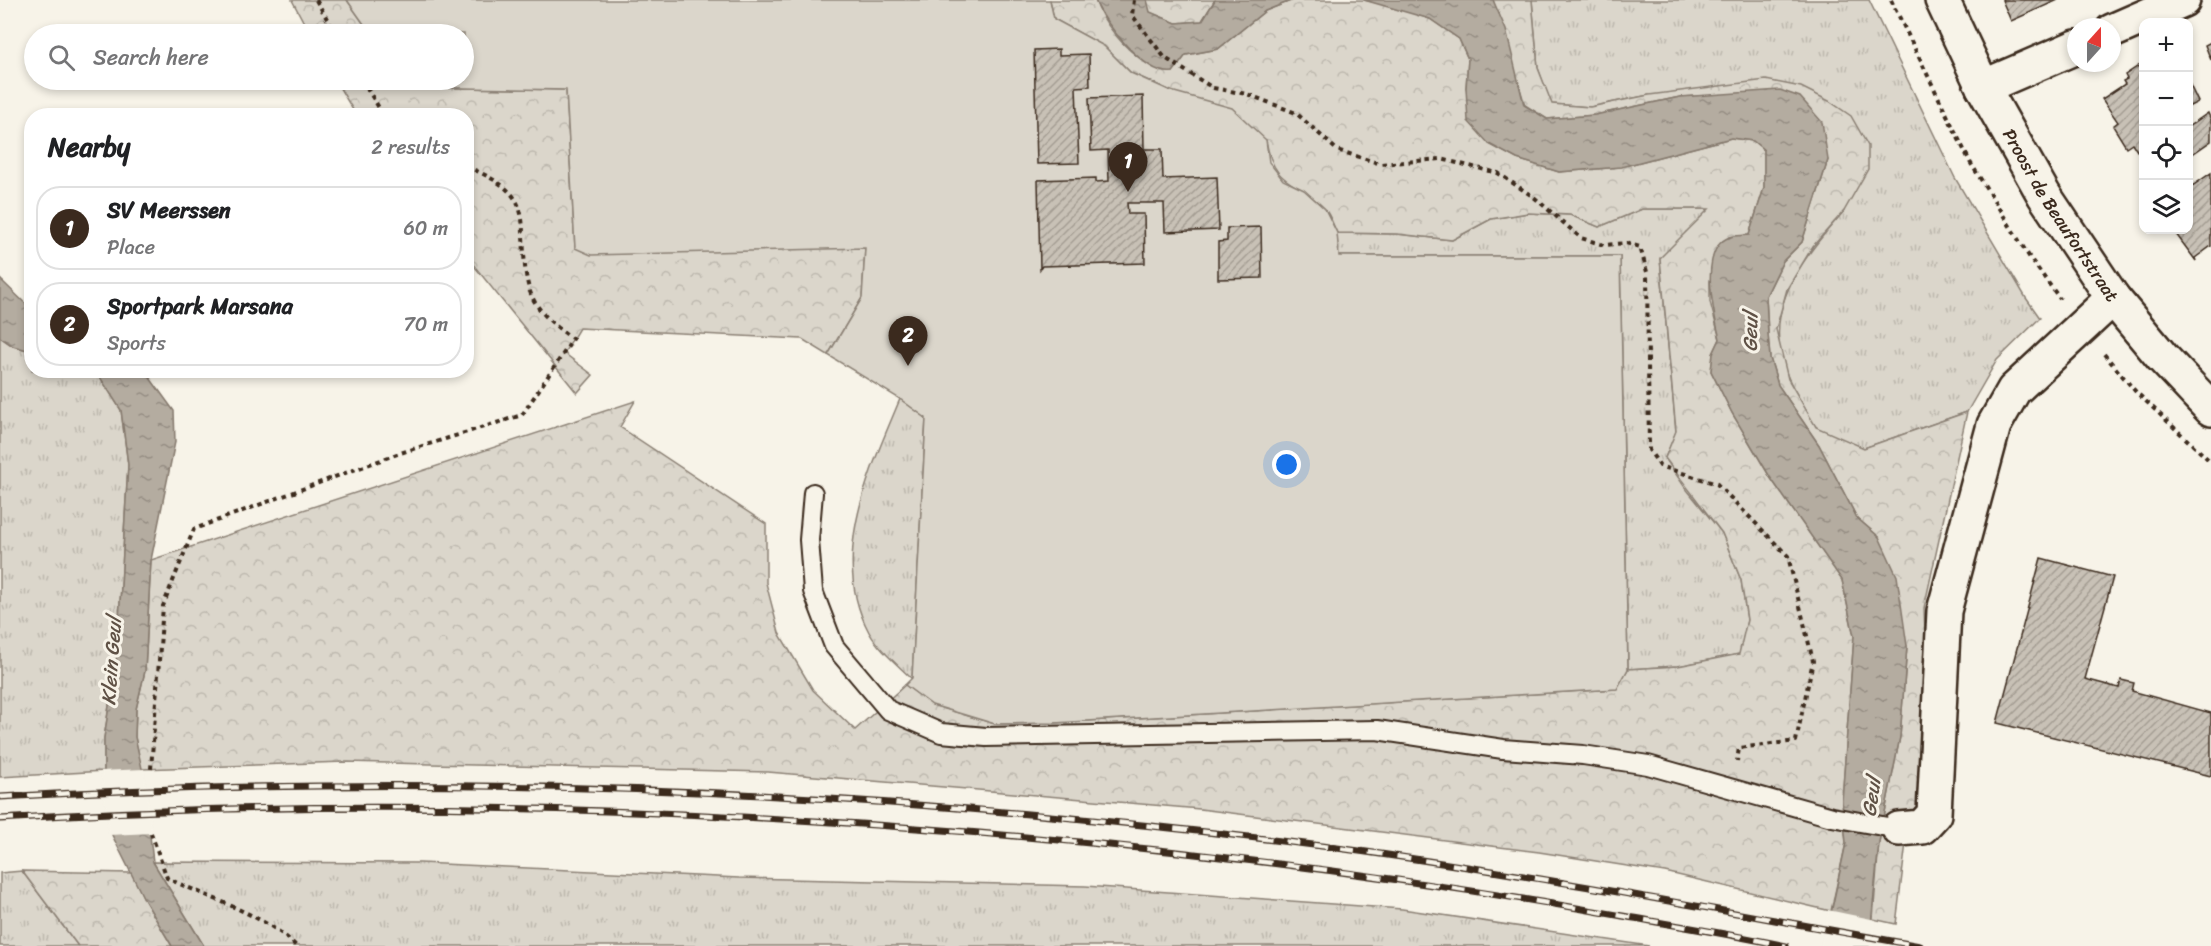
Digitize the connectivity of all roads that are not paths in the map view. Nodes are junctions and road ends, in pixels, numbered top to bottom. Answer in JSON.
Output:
{"nodes":[{"id":1,"x":1942,"y":0,"type":"edge"},
{"id":2,"x":2183,"y":0,"type":"edge"},
{"id":3,"x":2121,"y":27,"type":"edge"},
{"id":4,"x":2067,"y":51,"type":"edge"},
{"id":5,"x":1983,"y":87,"type":"junction"},
{"id":6,"x":2113,"y":298,"type":"junction"},
{"id":7,"x":2211,"y":409,"type":"edge"},
{"id":8,"x":813,"y":493,"type":"dead end"},
{"id":9,"x":1899,"y":829,"type":"joint"}],
"edges":[{"from":1,"to":5,"type":"street","name":"Proost de Beaufortstraat"},
{"from":2,"to":3,"type":"street"},
{"from":4,"to":5,"type":"street"},
{"from":5,"to":6,"type":"street","name":"Proost de Beaufortstraat"},
{"from":6,"to":7,"type":"street","name":"Proost de Beaufortstraat"},
{"from":6,"to":9,"type":"street"},
{"from":8,"to":9,"type":"lane"}]}
